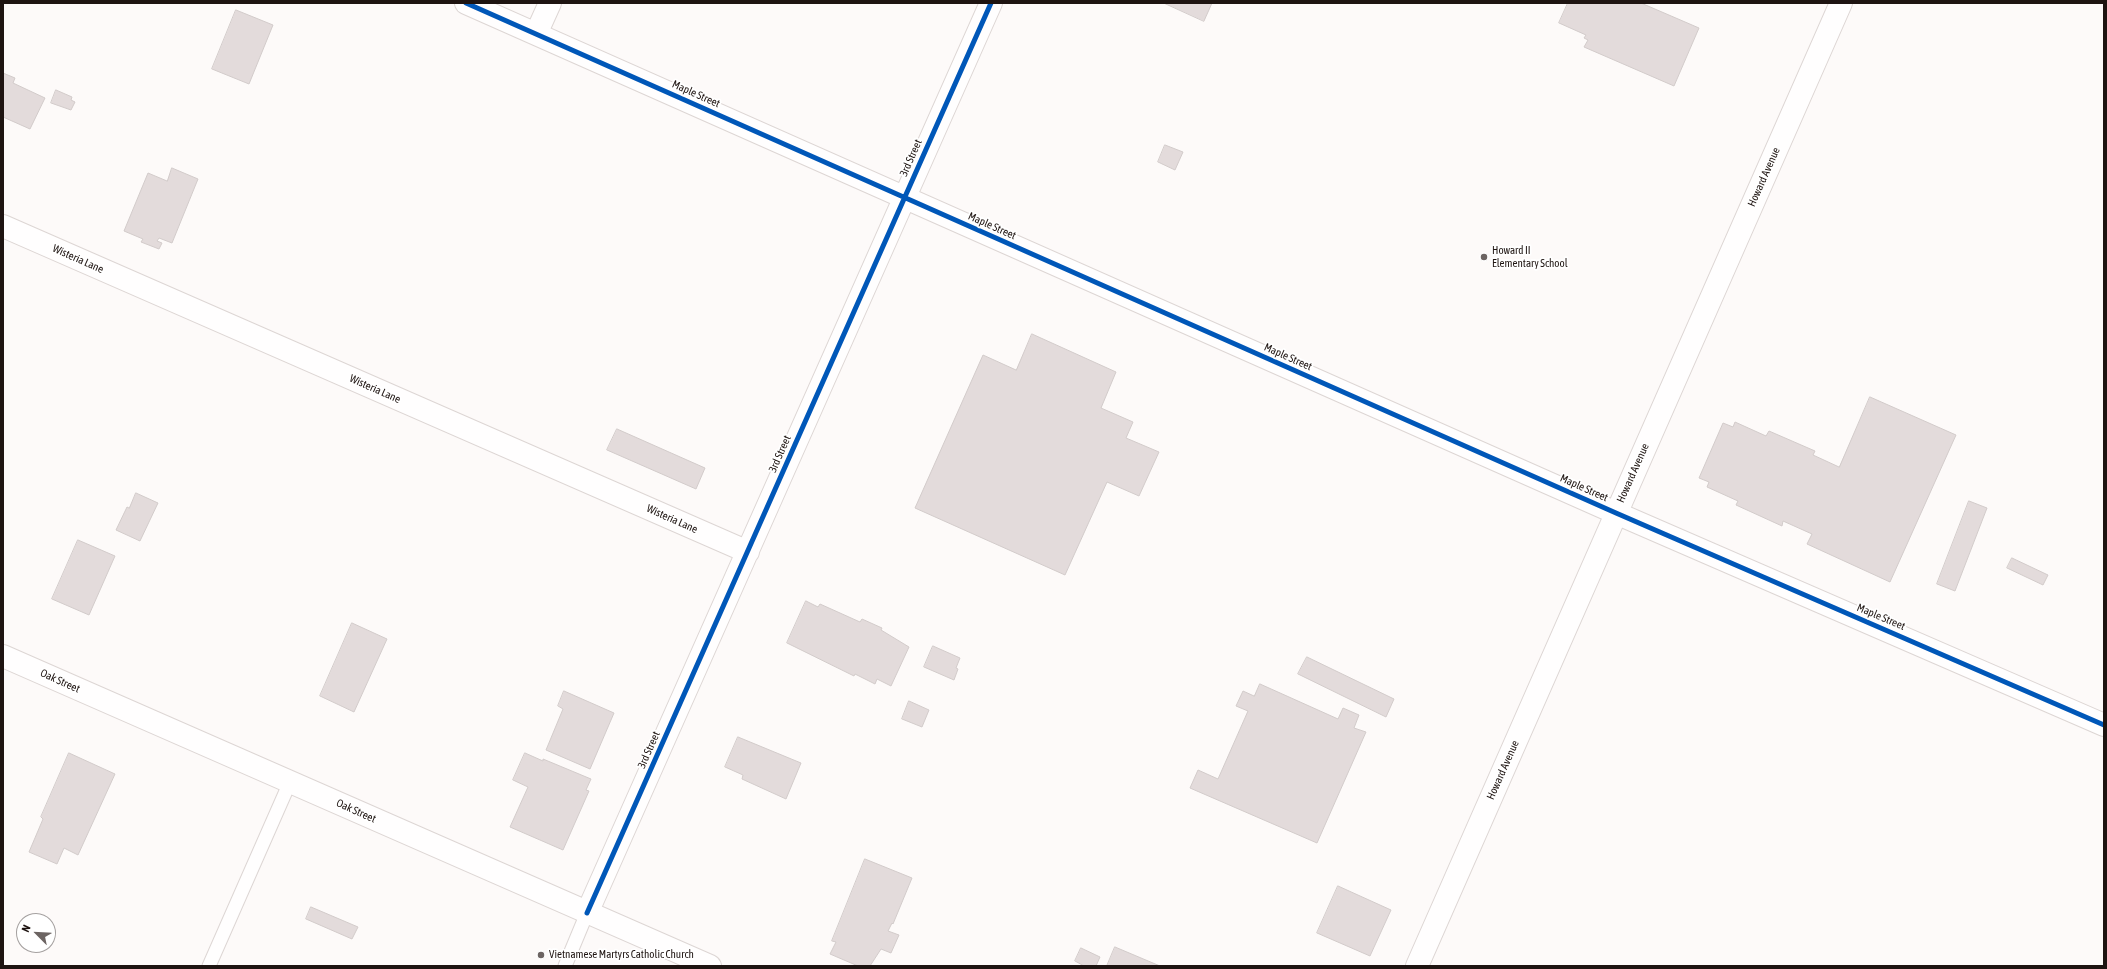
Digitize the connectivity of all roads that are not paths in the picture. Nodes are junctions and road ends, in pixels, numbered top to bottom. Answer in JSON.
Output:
{"nodes":[{"id":1,"x":466,"y":3,"type":"edge"},
{"id":2,"x":550,"y":3,"type":"edge"},
{"id":3,"x":991,"y":3,"type":"edge"},
{"id":4,"x":1841,"y":3,"type":"edge"},
{"id":5,"x":536,"y":34,"type":"junction"},
{"id":6,"x":904,"y":198,"type":"junction"},
{"id":7,"x":3,"y":226,"type":"edge"},
{"id":8,"x":1616,"y":513,"type":"junction"},
{"id":9,"x":748,"y":552,"type":"junction"},
{"id":10,"x":3,"y":656,"type":"edge"},
{"id":11,"x":2104,"y":725,"type":"edge"},
{"id":12,"x":290,"y":782,"type":"junction"},
{"id":13,"x":588,"y":912,"type":"junction"},
{"id":14,"x":209,"y":966,"type":"edge"},
{"id":15,"x":565,"y":966,"type":"edge"},
{"id":16,"x":710,"y":966,"type":"edge"},
{"id":17,"x":1417,"y":966,"type":"edge"}],
"edges":[{"from":1,"to":5,"type":"street","name":"Maple Street"},
{"from":2,"to":5,"type":"street"},
{"from":3,"to":6,"type":"street","name":"3rd Street"},
{"from":4,"to":8,"type":"street","name":"Howard Avenue"},
{"from":5,"to":6,"type":"street","name":"Maple Street"},
{"from":6,"to":8,"type":"street","name":"Maple Street"},
{"from":6,"to":9,"type":"street","name":"3rd Street"},
{"from":7,"to":9,"type":"street","name":"Wisteria Lane"},
{"from":8,"to":11,"type":"street","name":"Maple Street"},
{"from":8,"to":17,"type":"street","name":"Howard Avenue"},
{"from":9,"to":13,"type":"street","name":"3rd Street"},
{"from":10,"to":12,"type":"street","name":"Oak Street"},
{"from":12,"to":13,"type":"street","name":"Oak Street"},
{"from":12,"to":14,"type":"lane"},
{"from":13,"to":15,"type":"lane"},
{"from":13,"to":16,"type":"street","name":"Oak Street"}]}
